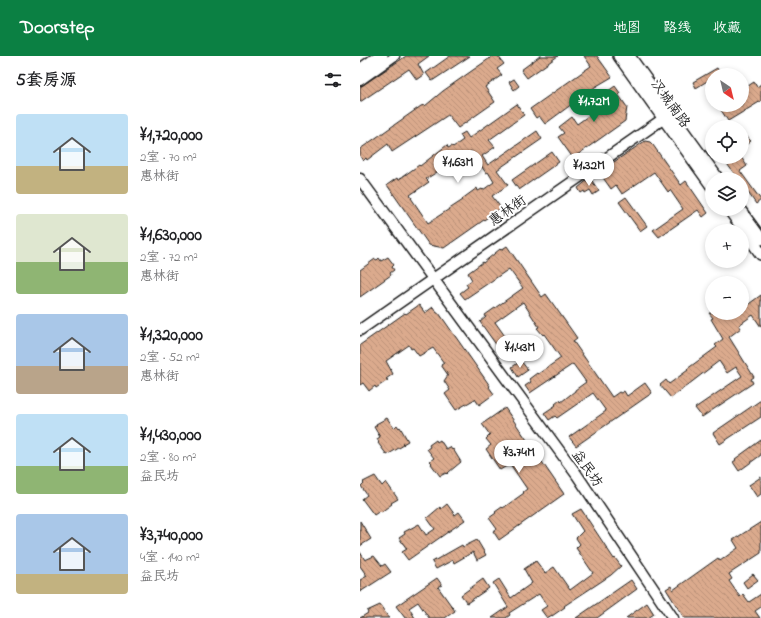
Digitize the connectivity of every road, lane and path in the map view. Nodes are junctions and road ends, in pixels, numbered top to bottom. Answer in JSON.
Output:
{"nodes":[{"id":1,"x":372,"y":56,"type":"edge"},
{"id":2,"x":381,"y":56,"type":"edge"},
{"id":3,"x":395,"y":56,"type":"edge"},
{"id":4,"x":619,"y":56,"type":"edge"},
{"id":5,"x":629,"y":56,"type":"edge"},
{"id":6,"x":360,"y":65,"type":"edge"},
{"id":7,"x":360,"y":71,"type":"edge"},
{"id":8,"x":360,"y":81,"type":"edge"},
{"id":9,"x":667,"y":116,"type":"junction"},
{"id":10,"x":712,"y":172,"type":"edge"},
{"id":11,"x":705,"y":175,"type":"edge"},
{"id":12,"x":360,"y":180,"type":"edge"},
{"id":13,"x":734,"y":216,"type":"edge"},
{"id":14,"x":744,"y":216,"type":"edge"},
{"id":15,"x":761,"y":239,"type":"edge"},
{"id":16,"x":761,"y":254,"type":"edge"},
{"id":17,"x":433,"y":279,"type":"junction"},
{"id":18,"x":360,"y":330,"type":"edge"},
{"id":19,"x":673,"y":618,"type":"edge"}],
"edges":[{"from":1,"to":6,"type":"highway"},
{"from":2,"to":7,"type":"highway"},
{"from":3,"to":8,"type":"street"},
{"from":4,"to":9,"type":"main road","name":"汉城南路"},
{"from":5,"to":9,"type":"main road","name":"汉城南路"},
{"from":9,"to":10,"type":"main road","name":"汉城南路"},
{"from":9,"to":11,"type":"main road","name":"汉城南路"},
{"from":9,"to":17,"type":"street","name":"惠林街"},
{"from":12,"to":17,"type":"street","name":"益民坊"},
{"from":13,"to":16,"type":"main road"},
{"from":14,"to":15,"type":"main road"},
{"from":17,"to":18,"type":"street","name":"惠林街"},
{"from":17,"to":19,"type":"street","name":"益民坊"}]}
